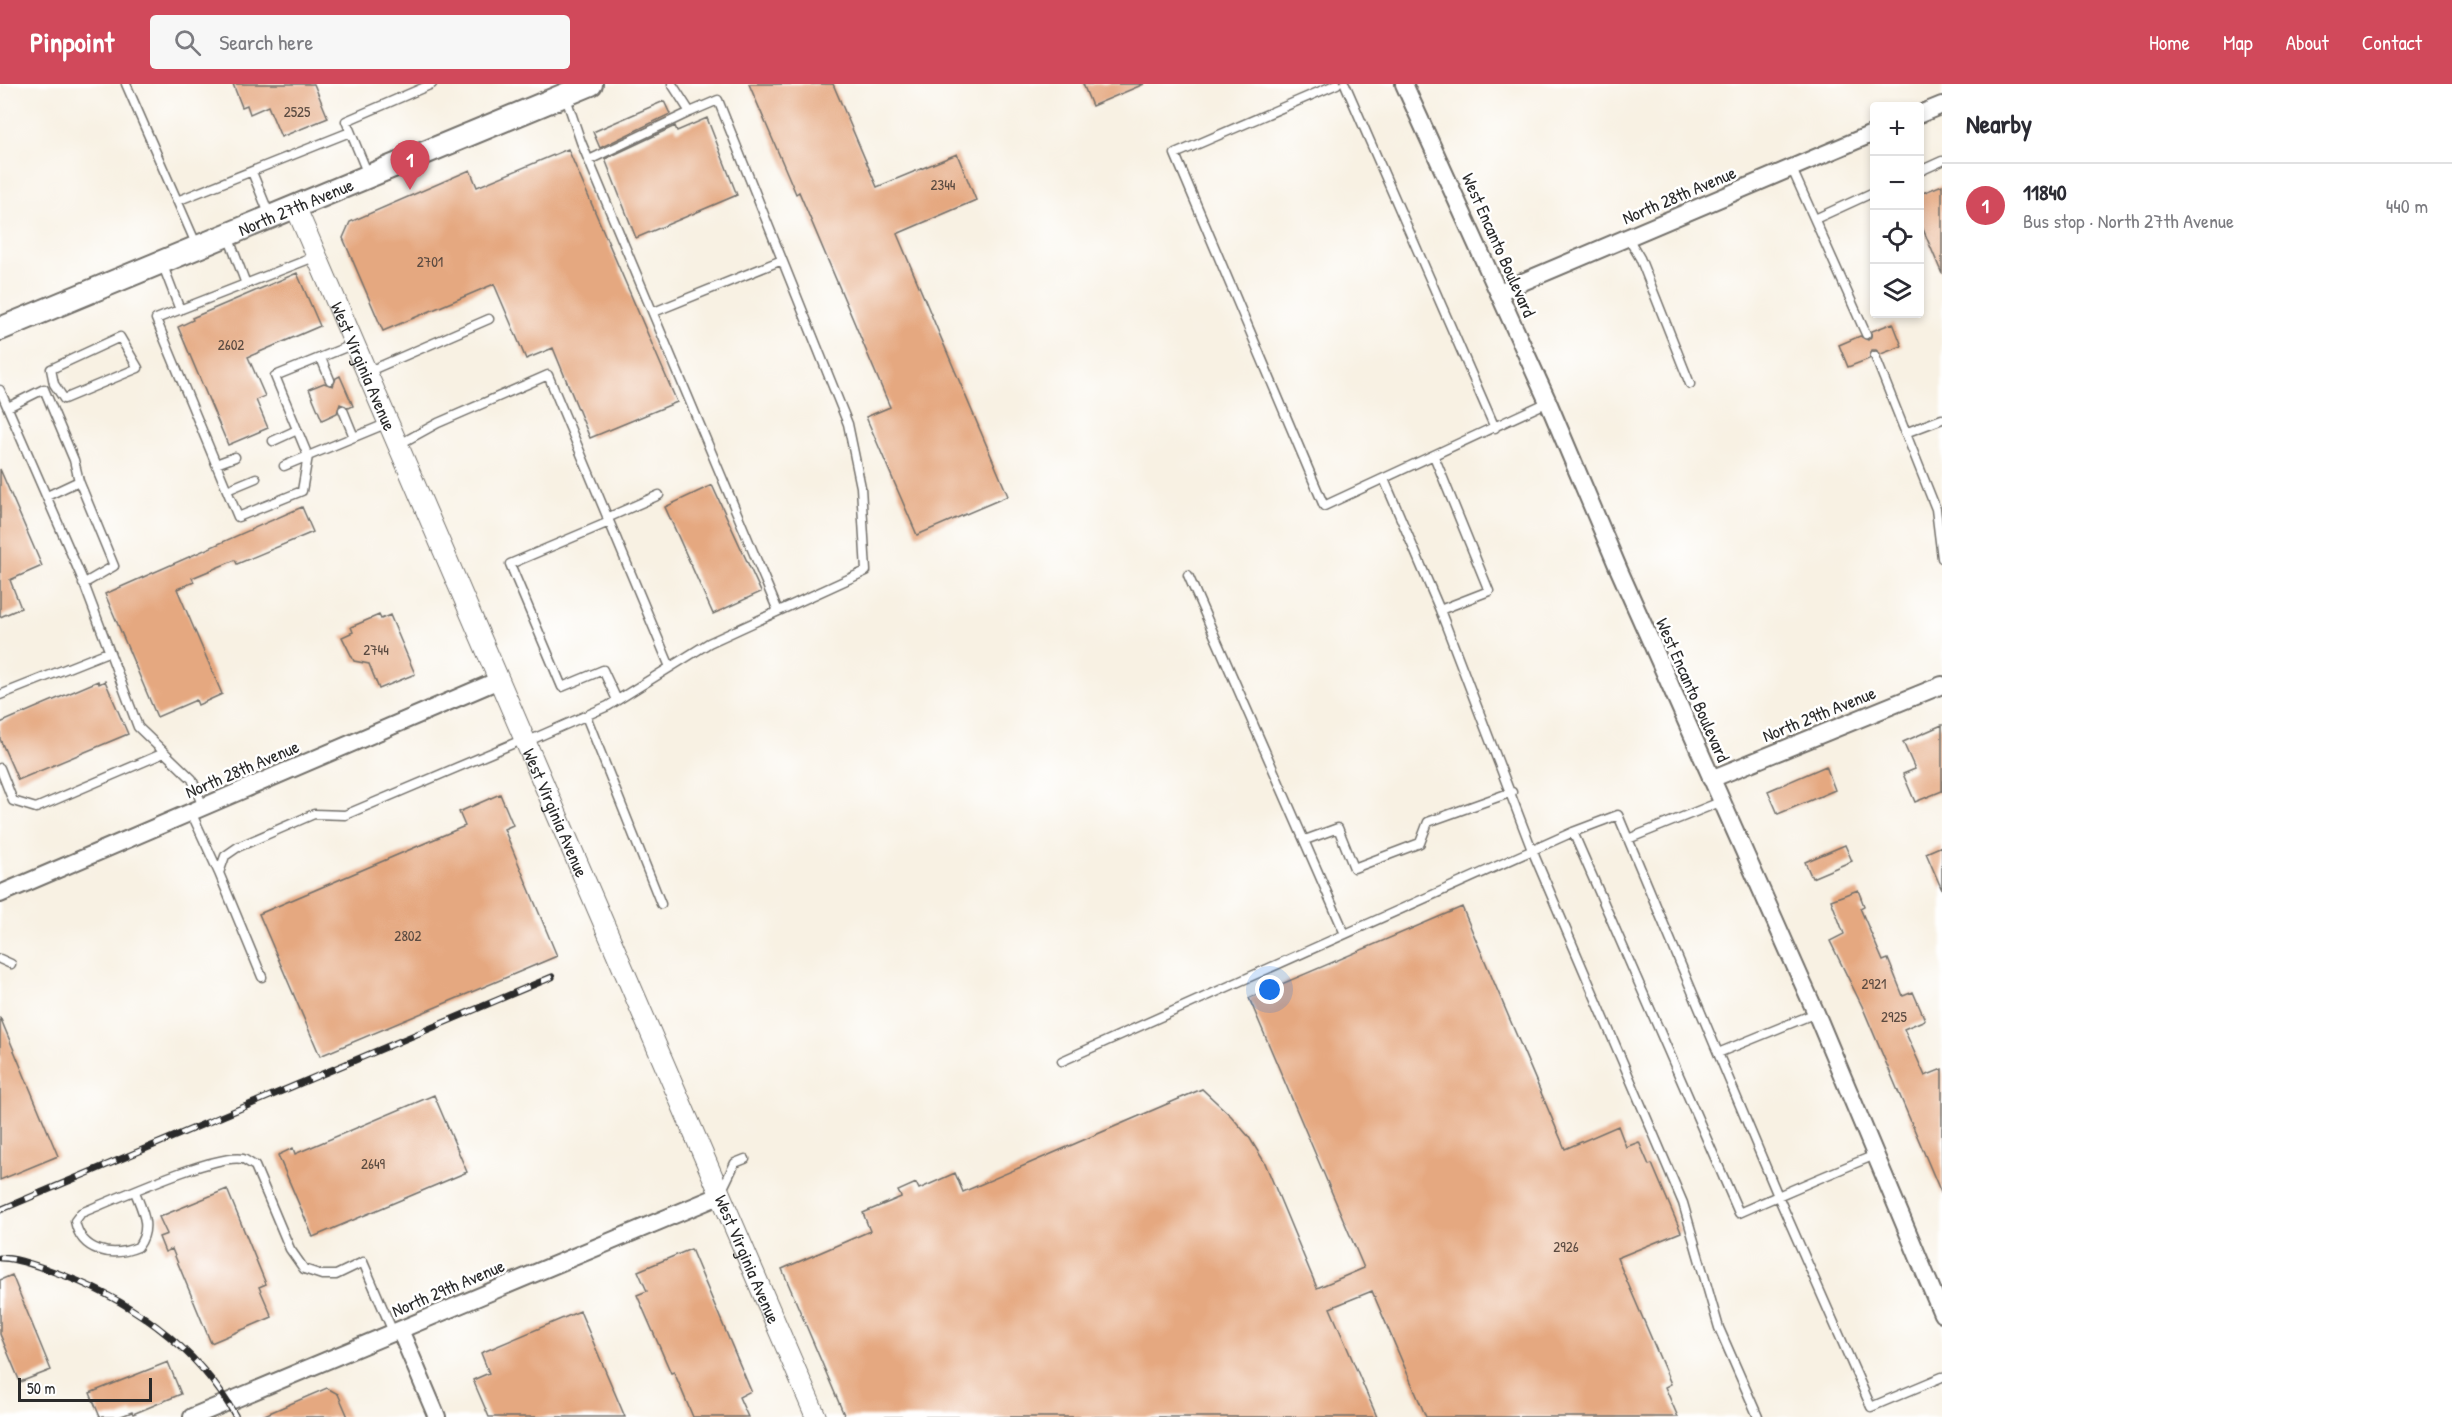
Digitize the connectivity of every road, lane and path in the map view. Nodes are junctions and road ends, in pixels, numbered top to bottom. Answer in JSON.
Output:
{"nodes":[{"id":1,"x":126,"y":84,"type":"edge"},
{"id":2,"x":432,"y":84,"type":"edge"},
{"id":3,"x":591,"y":84,"type":"edge"},
{"id":4,"x":672,"y":84,"type":"edge"},
{"id":5,"x":1337,"y":84,"type":"edge"},
{"id":6,"x":1344,"y":84,"type":"edge"},
{"id":7,"x":1404,"y":84,"type":"edge"},
{"id":8,"x":564,"y":95,"type":"junction"},
{"id":9,"x":1942,"y":105,"type":"edge"},
{"id":10,"x":690,"y":112,"type":"junction"},
{"id":11,"x":1924,"y":112,"type":"edge"},
{"id":12,"x":350,"y":132,"type":"junction"},
{"id":13,"x":1870,"y":135,"type":"edge"},
{"id":14,"x":589,"y":160,"type":"junction"},
{"id":15,"x":1942,"y":161,"type":"edge"},
{"id":16,"x":1792,"y":169,"type":"junction"},
{"id":17,"x":1924,"y":169,"type":"edge"},
{"id":18,"x":252,"y":172,"type":"junction"},
{"id":19,"x":369,"y":177,"type":"junction"},
{"id":20,"x":1870,"y":194,"type":"edge"},
{"id":21,"x":177,"y":201,"type":"junction"},
{"id":22,"x":296,"y":208,"type":"junction"},
{"id":23,"x":270,"y":218,"type":"junction"},
{"id":24,"x":1815,"y":219,"type":"junction"},
{"id":25,"x":228,"y":236,"type":"junction"},
{"id":26,"x":1628,"y":238,"type":"junction"},
{"id":27,"x":198,"y":248,"type":"junction"},
{"id":28,"x":317,"y":256,"type":"junction"},
{"id":29,"x":782,"y":260,"type":"junction"},
{"id":30,"x":162,"y":263,"type":"junction"},
{"id":31,"x":246,"y":284,"type":"junction"},
{"id":32,"x":1499,"y":292,"type":"junction"},
{"id":33,"x":180,"y":310,"type":"junction"},
{"id":34,"x":654,"y":312,"type":"junction"},
{"id":35,"x":489,"y":319,"type":"dead end"},
{"id":36,"x":0,"y":329,"type":"edge"},
{"id":37,"x":1866,"y":334,"type":"dead end"},
{"id":38,"x":354,"y":344,"type":"junction"},
{"id":39,"x":1875,"y":356,"type":"dead end"},
{"id":40,"x":321,"y":358,"type":"junction"},
{"id":41,"x":366,"y":372,"type":"junction"},
{"id":42,"x":330,"y":380,"type":"dead end"},
{"id":43,"x":54,"y":384,"type":"junction"},
{"id":44,"x":1690,"y":384,"type":"dead end"},
{"id":45,"x":44,"y":389,"type":"junction"},
{"id":46,"x":0,"y":390,"type":"edge"},
{"id":47,"x":1548,"y":402,"type":"junction"},
{"id":48,"x":8,"y":407,"type":"junction"},
{"id":49,"x":343,"y":410,"type":"dead end"},
{"id":50,"x":1942,"y":418,"type":"edge"},
{"id":51,"x":388,"y":423,"type":"junction"},
{"id":52,"x":1495,"y":428,"type":"junction"},
{"id":53,"x":297,"y":430,"type":"junction"},
{"id":54,"x":1905,"y":433,"type":"junction"},
{"id":55,"x":354,"y":437,"type":"junction"},
{"id":56,"x":273,"y":441,"type":"dead end"},
{"id":57,"x":398,"y":445,"type":"junction"},
{"id":58,"x":235,"y":456,"type":"dead end"},
{"id":59,"x":308,"y":456,"type":"junction"},
{"id":60,"x":1434,"y":456,"type":"junction"},
{"id":61,"x":216,"y":464,"type":"junction"},
{"id":62,"x":284,"y":466,"type":"dead end"},
{"id":63,"x":256,"y":478,"type":"dead end"},
{"id":64,"x":1384,"y":478,"type":"junction"},
{"id":65,"x":79,"y":481,"type":"junction"},
{"id":66,"x":227,"y":490,"type":"junction"},
{"id":67,"x":659,"y":495,"type":"dead end"},
{"id":68,"x":47,"y":496,"type":"junction"},
{"id":69,"x":608,"y":520,"type":"junction"},
{"id":70,"x":1942,"y":558,"type":"edge"},
{"id":71,"x":1188,"y":575,"type":"dead end"},
{"id":72,"x":83,"y":584,"type":"junction"},
{"id":73,"x":1440,"y":610,"type":"junction"},
{"id":74,"x":778,"y":611,"type":"junction"},
{"id":75,"x":108,"y":652,"type":"junction"},
{"id":76,"x":670,"y":667,"type":"junction"},
{"id":77,"x":499,"y":680,"type":"junction"},
{"id":78,"x":1942,"y":685,"type":"edge"},
{"id":79,"x":0,"y":695,"type":"edge"},
{"id":80,"x":616,"y":700,"type":"junction"},
{"id":81,"x":586,"y":716,"type":"junction"},
{"id":82,"x":525,"y":740,"type":"junction"},
{"id":83,"x":164,"y":753,"type":"junction"},
{"id":84,"x":0,"y":768,"type":"edge"},
{"id":85,"x":1711,"y":779,"type":"junction"},
{"id":86,"x":1512,"y":792,"type":"junction"},
{"id":87,"x":1720,"y":802,"type":"junction"},
{"id":88,"x":197,"y":810,"type":"junction"},
{"id":89,"x":1574,"y":832,"type":"junction"},
{"id":90,"x":1628,"y":839,"type":"junction"},
{"id":91,"x":1305,"y":840,"type":"junction"},
{"id":92,"x":1532,"y":850,"type":"junction"},
{"id":93,"x":219,"y":873,"type":"junction"},
{"id":94,"x":0,"y":894,"type":"edge"},
{"id":95,"x":661,"y":904,"type":"dead end"},
{"id":96,"x":1345,"y":934,"type":"junction"},
{"id":97,"x":0,"y":959,"type":"edge"},
{"id":98,"x":11,"y":964,"type":"dead end"},
{"id":99,"x":262,"y":977,"type":"dead end"},
{"id":100,"x":1816,"y":1013,"type":"junction"},
{"id":101,"x":1718,"y":1053,"type":"junction"},
{"id":102,"x":1062,"y":1061,"type":"dead end"},
{"id":103,"x":1875,"y":1155,"type":"junction"},
{"id":104,"x":745,"y":1159,"type":"dead end"},
{"id":105,"x":135,"y":1192,"type":"junction"},
{"id":106,"x":719,"y":1196,"type":"junction"},
{"id":107,"x":1778,"y":1196,"type":"junction"},
{"id":108,"x":1942,"y":1269,"type":"edge"},
{"id":109,"x":1926,"y":1276,"type":"junction"},
{"id":110,"x":1942,"y":1314,"type":"edge"},
{"id":111,"x":396,"y":1331,"type":"junction"},
{"id":112,"x":1942,"y":1377,"type":"edge"},
{"id":113,"x":192,"y":1417,"type":"edge"},
{"id":114,"x":437,"y":1417,"type":"edge"},
{"id":115,"x":816,"y":1417,"type":"edge"},
{"id":116,"x":1758,"y":1417,"type":"edge"}],
"edges":[{"from":1,"to":21,"type":"lane"},
{"from":2,"to":12,"type":"lane"},
{"from":3,"to":8,"type":"main road","name":"North 27th Avenue"},
{"from":4,"to":10,"type":"lane"},
{"from":5,"to":64,"type":"lane"},
{"from":6,"to":52,"type":"lane"},
{"from":7,"to":32,"type":"street","name":"West Encanto Boulevard"},
{"from":8,"to":14,"type":"lane"},
{"from":8,"to":19,"type":"main road","name":"North 27th Avenue"},
{"from":9,"to":11,"type":"street"},
{"from":10,"to":14,"type":"lane"},
{"from":10,"to":29,"type":"lane"},
{"from":12,"to":18,"type":"lane"},
{"from":12,"to":19,"type":"lane"},
{"from":13,"to":16,"type":"street","name":"North 28th Avenue"},
{"from":14,"to":34,"type":"lane"},
{"from":15,"to":17,"type":"lane"},
{"from":16,"to":24,"type":"lane"},
{"from":16,"to":26,"type":"street","name":"North 28th Avenue"},
{"from":18,"to":21,"type":"lane"},
{"from":18,"to":23,"type":"lane"},
{"from":19,"to":22,"type":"main road","name":"North 27th Avenue"},
{"from":20,"to":24,"type":"lane"},
{"from":21,"to":27,"type":"lane"},
{"from":22,"to":23,"type":"main road","name":"North 27th Avenue"},
{"from":22,"to":28,"type":"street","name":"West Virginia Avenue"},
{"from":23,"to":25,"type":"main road","name":"North 27th Avenue"},
{"from":24,"to":37,"type":"lane"},
{"from":25,"to":27,"type":"main road","name":"North 27th Avenue"},
{"from":25,"to":31,"type":"lane"},
{"from":26,"to":32,"type":"street","name":"North 28th Avenue"},
{"from":26,"to":44,"type":"lane"},
{"from":27,"to":30,"type":"main road","name":"North 27th Avenue"},
{"from":28,"to":31,"type":"lane"},
{"from":28,"to":38,"type":"street","name":"West Virginia Avenue"},
{"from":29,"to":34,"type":"lane"},
{"from":29,"to":74,"type":"lane"},
{"from":30,"to":33,"type":"lane"},
{"from":30,"to":36,"type":"main road","name":"North 27th Avenue"},
{"from":31,"to":33,"type":"lane"},
{"from":32,"to":47,"type":"street","name":"West Encanto Boulevard"},
{"from":33,"to":61,"type":"lane"},
{"from":34,"to":74,"type":"lane"},
{"from":35,"to":41,"type":"lane"},
{"from":38,"to":40,"type":"lane"},
{"from":38,"to":41,"type":"street","name":"West Virginia Avenue"},
{"from":39,"to":54,"type":"lane"},
{"from":40,"to":42,"type":"lane"},
{"from":40,"to":53,"type":"lane"},
{"from":41,"to":51,"type":"street","name":"West Virginia Avenue"},
{"from":43,"to":43,"type":"lane"},
{"from":43,"to":45,"type":"lane"},
{"from":45,"to":48,"type":"lane"},
{"from":45,"to":65,"type":"lane"},
{"from":46,"to":48,"type":"lane"},
{"from":47,"to":52,"type":"lane"},
{"from":47,"to":85,"type":"street","name":"West Encanto Boulevard"},
{"from":48,"to":68,"type":"lane"},
{"from":49,"to":55,"type":"lane"},
{"from":50,"to":54,"type":"lane"},
{"from":51,"to":55,"type":"lane"},
{"from":51,"to":57,"type":"street","name":"West Virginia Avenue"},
{"from":52,"to":60,"type":"lane"},
{"from":53,"to":56,"type":"lane"},
{"from":53,"to":59,"type":"lane"},
{"from":54,"to":70,"type":"lane"},
{"from":55,"to":59,"type":"lane"},
{"from":57,"to":69,"type":"lane"},
{"from":57,"to":77,"type":"street","name":"West Virginia Avenue"},
{"from":58,"to":61,"type":"lane"},
{"from":59,"to":62,"type":"lane"},
{"from":59,"to":66,"type":"lane"},
{"from":60,"to":64,"type":"lane"},
{"from":60,"to":73,"type":"lane"},
{"from":61,"to":66,"type":"lane"},
{"from":63,"to":66,"type":"lane"},
{"from":64,"to":73,"type":"lane"},
{"from":65,"to":68,"type":"lane"},
{"from":65,"to":72,"type":"lane"},
{"from":67,"to":69,"type":"lane"},
{"from":68,"to":72,"type":"lane"},
{"from":69,"to":76,"type":"lane"},
{"from":69,"to":80,"type":"lane"},
{"from":71,"to":91,"type":"lane"},
{"from":72,"to":75,"type":"lane"},
{"from":73,"to":86,"type":"lane"},
{"from":74,"to":76,"type":"lane"},
{"from":75,"to":79,"type":"lane"},
{"from":75,"to":83,"type":"lane"},
{"from":76,"to":80,"type":"lane"},
{"from":77,"to":82,"type":"street","name":"West Virginia Avenue"},
{"from":77,"to":88,"type":"street","name":"North 28th Avenue"},
{"from":78,"to":85,"type":"street","name":"North 29th Avenue"},
{"from":80,"to":81,"type":"lane"},
{"from":81,"to":82,"type":"lane"},
{"from":81,"to":95,"type":"lane"},
{"from":82,"to":93,"type":"lane"},
{"from":82,"to":106,"type":"street","name":"West Virginia Avenue"},
{"from":83,"to":84,"type":"lane"},
{"from":83,"to":88,"type":"lane"},
{"from":85,"to":87,"type":"street","name":"West Encanto Boulevard"},
{"from":86,"to":91,"type":"lane"},
{"from":86,"to":92,"type":"lane"},
{"from":87,"to":90,"type":"lane"},
{"from":87,"to":100,"type":"street","name":"West Encanto Boulevard"},
{"from":88,"to":93,"type":"lane"},
{"from":88,"to":94,"type":"street","name":"North 28th Avenue"},
{"from":89,"to":90,"type":"lane"},
{"from":89,"to":92,"type":"lane"},
{"from":89,"to":107,"type":"lane"},
{"from":90,"to":101,"type":"lane"},
{"from":91,"to":96,"type":"lane"},
{"from":92,"to":96,"type":"lane"},
{"from":92,"to":116,"type":"lane"},
{"from":93,"to":99,"type":"lane"},
{"from":96,"to":102,"type":"lane"},
{"from":97,"to":98,"type":"lane"},
{"from":100,"to":101,"type":"lane"},
{"from":100,"to":103,"type":"street","name":"West Encanto Boulevard"},
{"from":101,"to":107,"type":"lane"},
{"from":103,"to":107,"type":"lane"},
{"from":103,"to":109,"type":"street","name":"West Encanto Boulevard"},
{"from":104,"to":106,"type":"lane"},
{"from":105,"to":105,"type":"lane"},
{"from":105,"to":111,"type":"lane"},
{"from":106,"to":111,"type":"street","name":"North 29th Avenue"},
{"from":106,"to":115,"type":"street","name":"West Virginia Avenue"},
{"from":107,"to":112,"type":"lane"},
{"from":108,"to":109,"type":"street"},
{"from":109,"to":110,"type":"street","name":"West Encanto Boulevard"},
{"from":111,"to":113,"type":"street","name":"North 29th Avenue"},
{"from":111,"to":114,"type":"street"}]}
